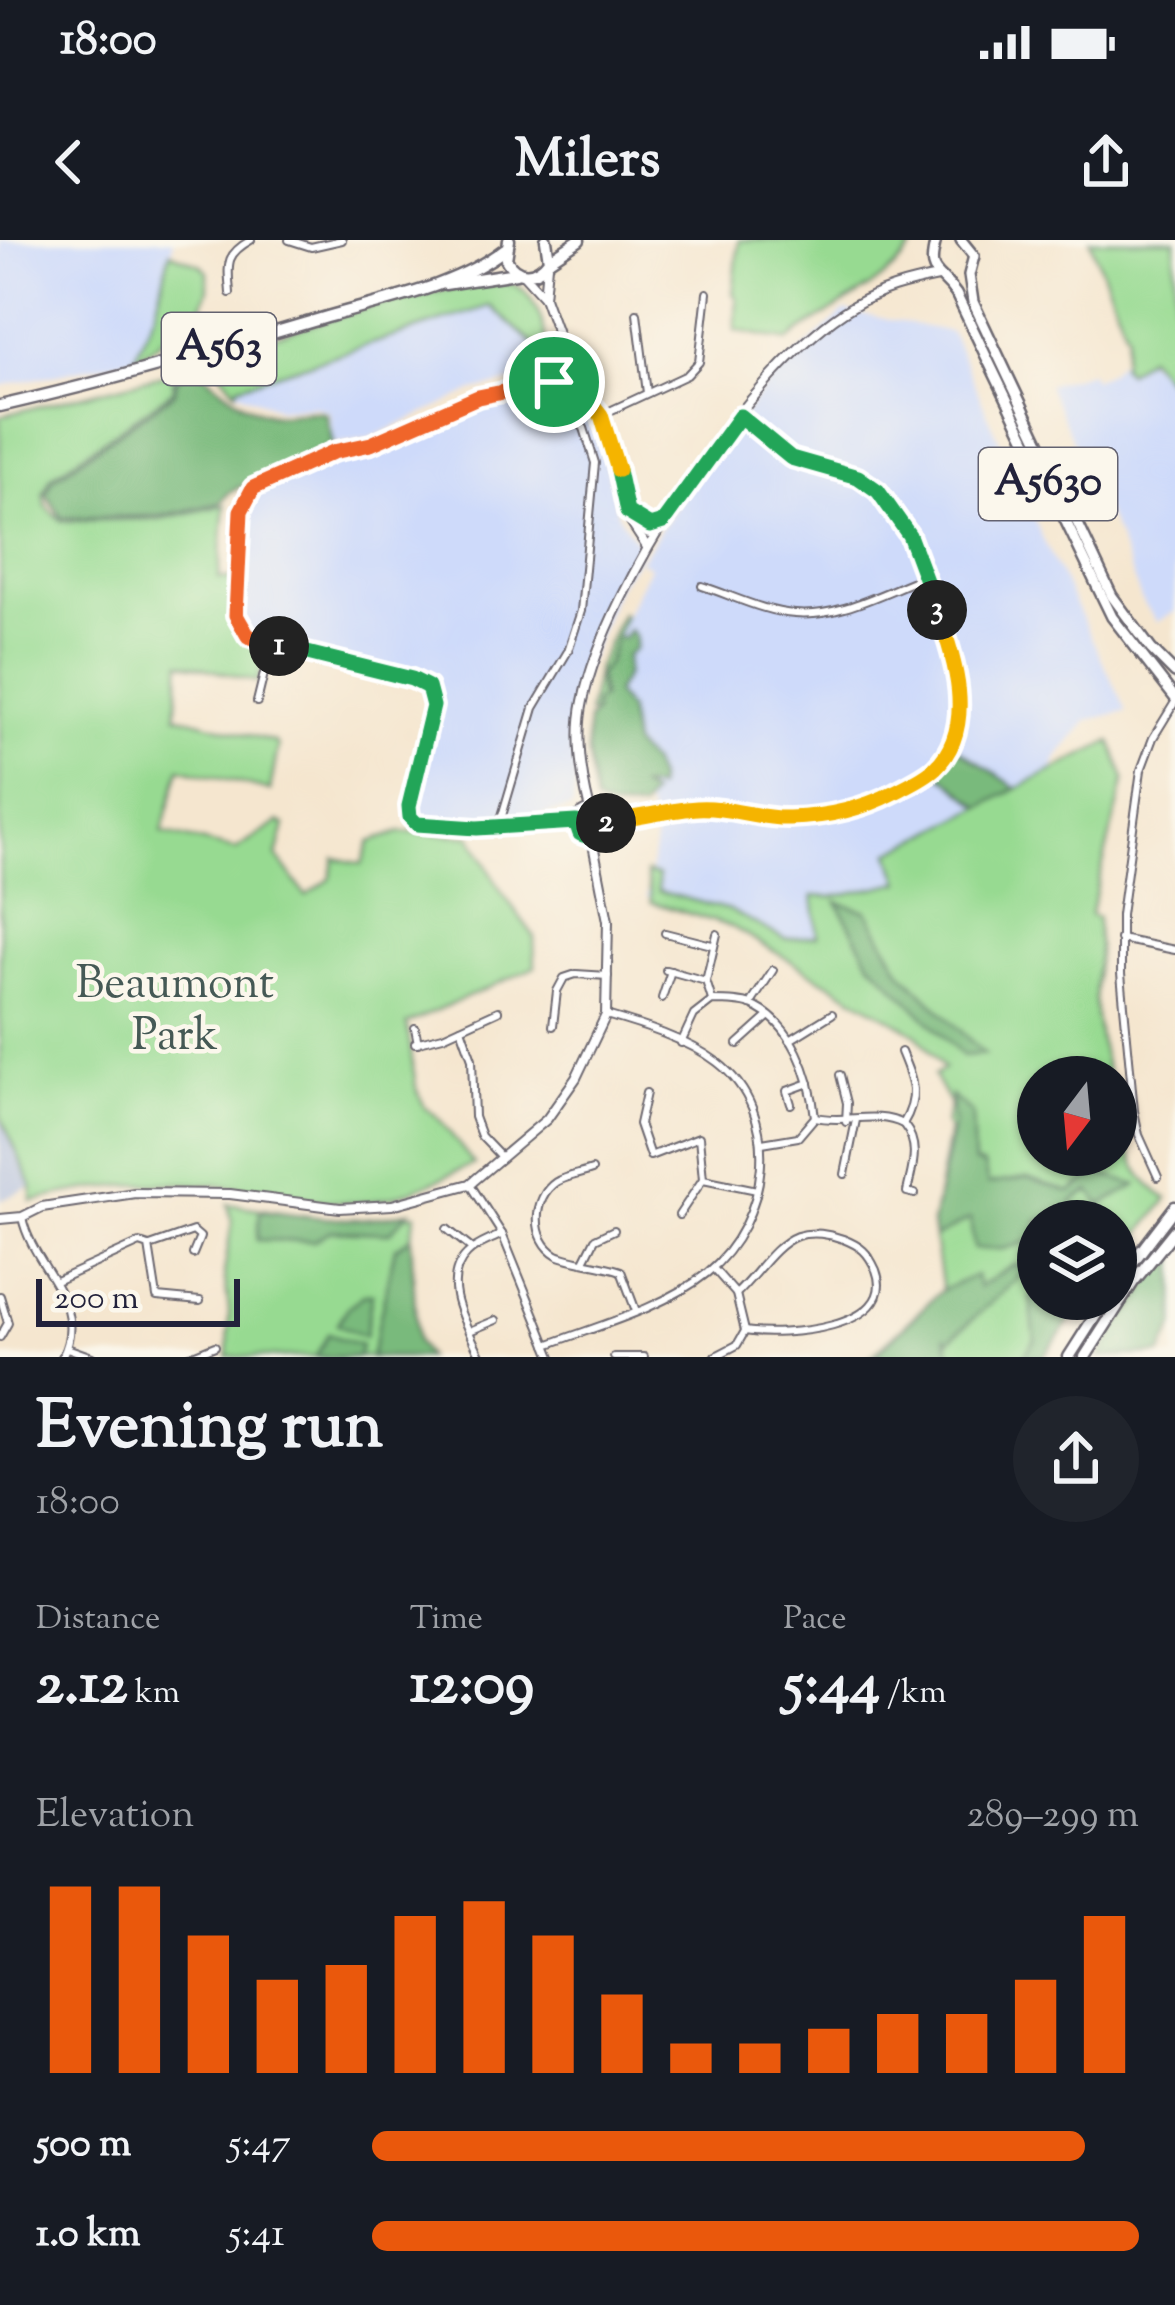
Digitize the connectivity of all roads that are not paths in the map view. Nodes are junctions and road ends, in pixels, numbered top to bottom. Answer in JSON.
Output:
{"nodes":[{"id":1,"x":251,"y":240,"type":"edge"},
{"id":2,"x":289,"y":240,"type":"edge"},
{"id":3,"x":342,"y":240,"type":"edge"},
{"id":4,"x":546,"y":240,"type":"edge"},
{"id":5,"x":579,"y":240,"type":"edge"},
{"id":6,"x":961,"y":240,"type":"edge"},
{"id":7,"x":938,"y":242,"type":"edge"},
{"id":8,"x":507,"y":243,"type":"edge"},
{"id":9,"x":548,"y":262,"type":"junction"},
{"id":10,"x":931,"y":264,"type":"junction"},
{"id":11,"x":521,"y":274,"type":"junction"},
{"id":12,"x":969,"y":275,"type":"junction"},
{"id":13,"x":918,"y":278,"type":"junction"},
{"id":14,"x":941,"y":279,"type":"junction"},
{"id":15,"x":436,"y":285,"type":"junction"},
{"id":16,"x":707,"y":292,"type":"dead end"},
{"id":17,"x":230,"y":293,"type":"dead end"},
{"id":18,"x":544,"y":298,"type":"junction"},
{"id":19,"x":637,"y":314,"type":"dead end"},
{"id":20,"x":564,"y":366,"type":"junction"},
{"id":21,"x":575,"y":382,"type":"junction"},
{"id":22,"x":559,"y":386,"type":"junction"},
{"id":23,"x":647,"y":394,"type":"junction"},
{"id":24,"x":0,"y":406,"type":"edge"},
{"id":25,"x":601,"y":415,"type":"junction"},
{"id":26,"x":740,"y":416,"type":"junction"},
{"id":27,"x":627,"y":512,"type":"junction"},
{"id":28,"x":663,"y":522,"type":"junction"},
{"id":29,"x":647,"y":547,"type":"junction"},
{"id":30,"x":924,"y":577,"type":"junction"},
{"id":31,"x":702,"y":586,"type":"dead end"},
{"id":32,"x":271,"y":645,"type":"junction"},
{"id":33,"x":1175,"y":673,"type":"edge"},
{"id":34,"x":1175,"y":700,"type":"edge"},
{"id":35,"x":257,"y":702,"type":"dead end"},
{"id":36,"x":590,"y":810,"type":"junction"},
{"id":37,"x":576,"y":822,"type":"junction"},
{"id":38,"x":605,"y":823,"type":"junction"},
{"id":39,"x":499,"y":826,"type":"junction"},
{"id":40,"x":592,"y":838,"type":"junction"},
{"id":41,"x":665,"y":933,"type":"dead end"},
{"id":42,"x":717,"y":934,"type":"dead end"},
{"id":43,"x":1120,"y":939,"type":"junction"},
{"id":44,"x":712,"y":945,"type":"junction"},
{"id":45,"x":1175,"y":950,"type":"edge"},
{"id":46,"x":773,"y":970,"type":"dead end"},
{"id":47,"x":608,"y":976,"type":"junction"},
{"id":48,"x":706,"y":981,"type":"junction"},
{"id":49,"x":662,"y":998,"type":"dead end"},
{"id":50,"x":712,"y":1001,"type":"junction"},
{"id":51,"x":750,"y":1005,"type":"junction"},
{"id":52,"x":498,"y":1011,"type":"dead end"},
{"id":53,"x":606,"y":1015,"type":"junction"},
{"id":54,"x":832,"y":1015,"type":"dead end"},
{"id":55,"x":769,"y":1017,"type":"junction"},
{"id":56,"x":553,"y":1026,"type":"dead end"},
{"id":57,"x":415,"y":1028,"type":"dead end"},
{"id":58,"x":461,"y":1028,"type":"junction"},
{"id":59,"x":790,"y":1040,"type":"junction"},
{"id":60,"x":681,"y":1043,"type":"junction"},
{"id":61,"x":738,"y":1044,"type":"dead end"},
{"id":62,"x":901,"y":1052,"type":"dead end"},
{"id":63,"x":840,"y":1075,"type":"dead end"},
{"id":64,"x":809,"y":1083,"type":"junction"},
{"id":65,"x":646,"y":1093,"type":"dead end"},
{"id":66,"x":791,"y":1104,"type":"dead end"},
{"id":67,"x":815,"y":1118,"type":"junction"},
{"id":68,"x":856,"y":1120,"type":"junction"},
{"id":69,"x":845,"y":1122,"type":"junction"},
{"id":70,"x":903,"y":1124,"type":"junction"},
{"id":71,"x":761,"y":1144,"type":"junction"},
{"id":72,"x":650,"y":1156,"type":"junction"},
{"id":73,"x":502,"y":1159,"type":"junction"},
{"id":74,"x":646,"y":1166,"type":"dead end"},
{"id":75,"x":592,"y":1170,"type":"dead end"},
{"id":76,"x":845,"y":1174,"type":"dead end"},
{"id":77,"x":1157,"y":1177,"type":"dead end"},
{"id":78,"x":703,"y":1179,"type":"junction"},
{"id":79,"x":470,"y":1184,"type":"junction"},
{"id":80,"x":758,"y":1190,"type":"junction"},
{"id":81,"x":915,"y":1194,"type":"dead end"},
{"id":82,"x":1175,"y":1207,"type":"edge"},
{"id":83,"x":679,"y":1215,"type":"dead end"},
{"id":84,"x":22,"y":1217,"type":"junction"},
{"id":85,"x":0,"y":1219,"type":"edge"},
{"id":86,"x":447,"y":1229,"type":"dead end"},
{"id":87,"x":617,"y":1229,"type":"dead end"},
{"id":88,"x":1172,"y":1232,"type":"edge"},
{"id":89,"x":502,"y":1234,"type":"junction"},
{"id":90,"x":149,"y":1246,"type":"junction"},
{"id":91,"x":472,"y":1250,"type":"junction"},
{"id":92,"x":193,"y":1254,"type":"dead end"},
{"id":93,"x":1137,"y":1256,"type":"edge"},
{"id":94,"x":584,"y":1261,"type":"junction"},
{"id":95,"x":713,"y":1268,"type":"junction"},
{"id":96,"x":56,"y":1281,"type":"junction"},
{"id":97,"x":736,"y":1294,"type":"junction"},
{"id":98,"x":0,"y":1296,"type":"edge"},
{"id":99,"x":200,"y":1301,"type":"dead end"},
{"id":100,"x":636,"y":1311,"type":"junction"},
{"id":101,"x":496,"y":1320,"type":"dead end"},
{"id":102,"x":1093,"y":1320,"type":"edge"},
{"id":103,"x":745,"y":1330,"type":"junction"},
{"id":104,"x":470,"y":1331,"type":"junction"},
{"id":105,"x":0,"y":1337,"type":"edge"},
{"id":106,"x":547,"y":1345,"type":"junction"},
{"id":107,"x":66,"y":1348,"type":"junction"},
{"id":108,"x":212,"y":1350,"type":"edge"},
{"id":109,"x":478,"y":1356,"type":"edge"},
{"id":110,"x":62,"y":1357,"type":"edge"},
{"id":111,"x":92,"y":1357,"type":"edge"},
{"id":112,"x":188,"y":1357,"type":"edge"},
{"id":113,"x":552,"y":1357,"type":"edge"},
{"id":114,"x":614,"y":1357,"type":"edge"},
{"id":115,"x":644,"y":1357,"type":"edge"},
{"id":116,"x":715,"y":1357,"type":"edge"},
{"id":117,"x":1069,"y":1357,"type":"edge"},
{"id":118,"x":1085,"y":1357,"type":"edge"}],
"edges":[{"from":1,"to":17,"type":"street"},
{"from":2,"to":3,"type":"street"},
{"from":4,"to":9,"type":"highway"},
{"from":5,"to":9,"type":"highway"},
{"from":6,"to":12,"type":"main road"},
{"from":7,"to":10,"type":"main road"},
{"from":8,"to":11,"type":"highway"},
{"from":8,"to":15,"type":"highway","number":"A563"},
{"from":9,"to":11,"type":"highway"},
{"from":9,"to":18,"type":"street"},
{"from":10,"to":13,"type":"street"},
{"from":10,"to":14,"type":"main road"},
{"from":11,"to":15,"type":"highway","number":"A563"},
{"from":11,"to":18,"type":"street"},
{"from":12,"to":14,"type":"main road"},
{"from":12,"to":33,"type":"main road","number":"A5630"},
{"from":13,"to":14,"type":"street"},
{"from":13,"to":26,"type":"street"},
{"from":14,"to":34,"type":"main road","number":"A5630"},
{"from":15,"to":24,"type":"highway","number":"A563"},
{"from":16,"to":23,"type":"street"},
{"from":18,"to":20,"type":"street"},
{"from":19,"to":23,"type":"street"},
{"from":20,"to":21,"type":"street"},
{"from":20,"to":22,"type":"street"},
{"from":21,"to":22,"type":"street"},
{"from":21,"to":25,"type":"street"},
{"from":22,"to":32,"type":"street"},
{"from":22,"to":39,"type":"street"},
{"from":23,"to":25,"type":"street"},
{"from":25,"to":27,"type":"street"},
{"from":26,"to":28,"type":"street"},
{"from":26,"to":30,"type":"street"},
{"from":27,"to":28,"type":"street"},
{"from":27,"to":29,"type":"street"},
{"from":28,"to":29,"type":"street"},
{"from":29,"to":36,"type":"street"},
{"from":30,"to":31,"type":"street"},
{"from":30,"to":38,"type":"street"},
{"from":32,"to":35,"type":"street"},
{"from":32,"to":39,"type":"street"},
{"from":34,"to":43,"type":"street"},
{"from":36,"to":37,"type":"street"},
{"from":36,"to":38,"type":"street"},
{"from":37,"to":39,"type":"street"},
{"from":37,"to":40,"type":"street"},
{"from":38,"to":40,"type":"street"},
{"from":40,"to":47,"type":"street"},
{"from":41,"to":44,"type":"street"},
{"from":42,"to":44,"type":"street"},
{"from":43,"to":45,"type":"street"},
{"from":43,"to":77,"type":"street"},
{"from":44,"to":48,"type":"street"},
{"from":46,"to":51,"type":"street"},
{"from":47,"to":53,"type":"street"},
{"from":47,"to":56,"type":"street"},
{"from":48,"to":49,"type":"street"},
{"from":48,"to":50,"type":"street"},
{"from":50,"to":51,"type":"street"},
{"from":50,"to":60,"type":"street"},
{"from":51,"to":55,"type":"street"},
{"from":52,"to":58,"type":"street"},
{"from":53,"to":60,"type":"street"},
{"from":53,"to":73,"type":"street"},
{"from":54,"to":59,"type":"street"},
{"from":55,"to":59,"type":"street"},
{"from":55,"to":61,"type":"street"},
{"from":57,"to":58,"type":"street"},
{"from":58,"to":73,"type":"street"},
{"from":59,"to":64,"type":"street"},
{"from":60,"to":71,"type":"street"},
{"from":62,"to":70,"type":"street"},
{"from":63,"to":69,"type":"street"},
{"from":64,"to":66,"type":"street"},
{"from":64,"to":67,"type":"street"},
{"from":65,"to":72,"type":"street"},
{"from":67,"to":69,"type":"street"},
{"from":67,"to":71,"type":"street"},
{"from":68,"to":69,"type":"street"},
{"from":68,"to":70,"type":"street"},
{"from":68,"to":76,"type":"street"},
{"from":70,"to":81,"type":"street"},
{"from":71,"to":80,"type":"street"},
{"from":72,"to":74,"type":"street"},
{"from":72,"to":78,"type":"street"},
{"from":73,"to":79,"type":"street"},
{"from":75,"to":94,"type":"street"},
{"from":78,"to":80,"type":"street"},
{"from":78,"to":83,"type":"street"},
{"from":79,"to":84,"type":"street"},
{"from":79,"to":89,"type":"street"},
{"from":80,"to":95,"type":"street"},
{"from":82,"to":93,"type":"highway"},
{"from":84,"to":85,"type":"street"},
{"from":84,"to":96,"type":"street"},
{"from":86,"to":91,"type":"street"},
{"from":87,"to":94,"type":"street"},
{"from":88,"to":118,"type":"highway"},
{"from":89,"to":91,"type":"street"},
{"from":89,"to":106,"type":"street"},
{"from":90,"to":92,"type":"street"},
{"from":90,"to":96,"type":"street"},
{"from":90,"to":99,"type":"street"},
{"from":91,"to":104,"type":"street"},
{"from":94,"to":100,"type":"street"},
{"from":95,"to":97,"type":"street"},
{"from":95,"to":100,"type":"street"},
{"from":96,"to":107,"type":"street"},
{"from":97,"to":103,"type":"street"},
{"from":97,"to":103,"type":"street"},
{"from":98,"to":105,"type":"street"},
{"from":100,"to":106,"type":"street"},
{"from":101,"to":104,"type":"street"},
{"from":102,"to":117,"type":"highway"},
{"from":103,"to":116,"type":"street"},
{"from":104,"to":109,"type":"street"},
{"from":106,"to":113,"type":"street"},
{"from":107,"to":110,"type":"street"},
{"from":107,"to":111,"type":"street"},
{"from":108,"to":112,"type":"street"},
{"from":114,"to":115,"type":"street"}]}
